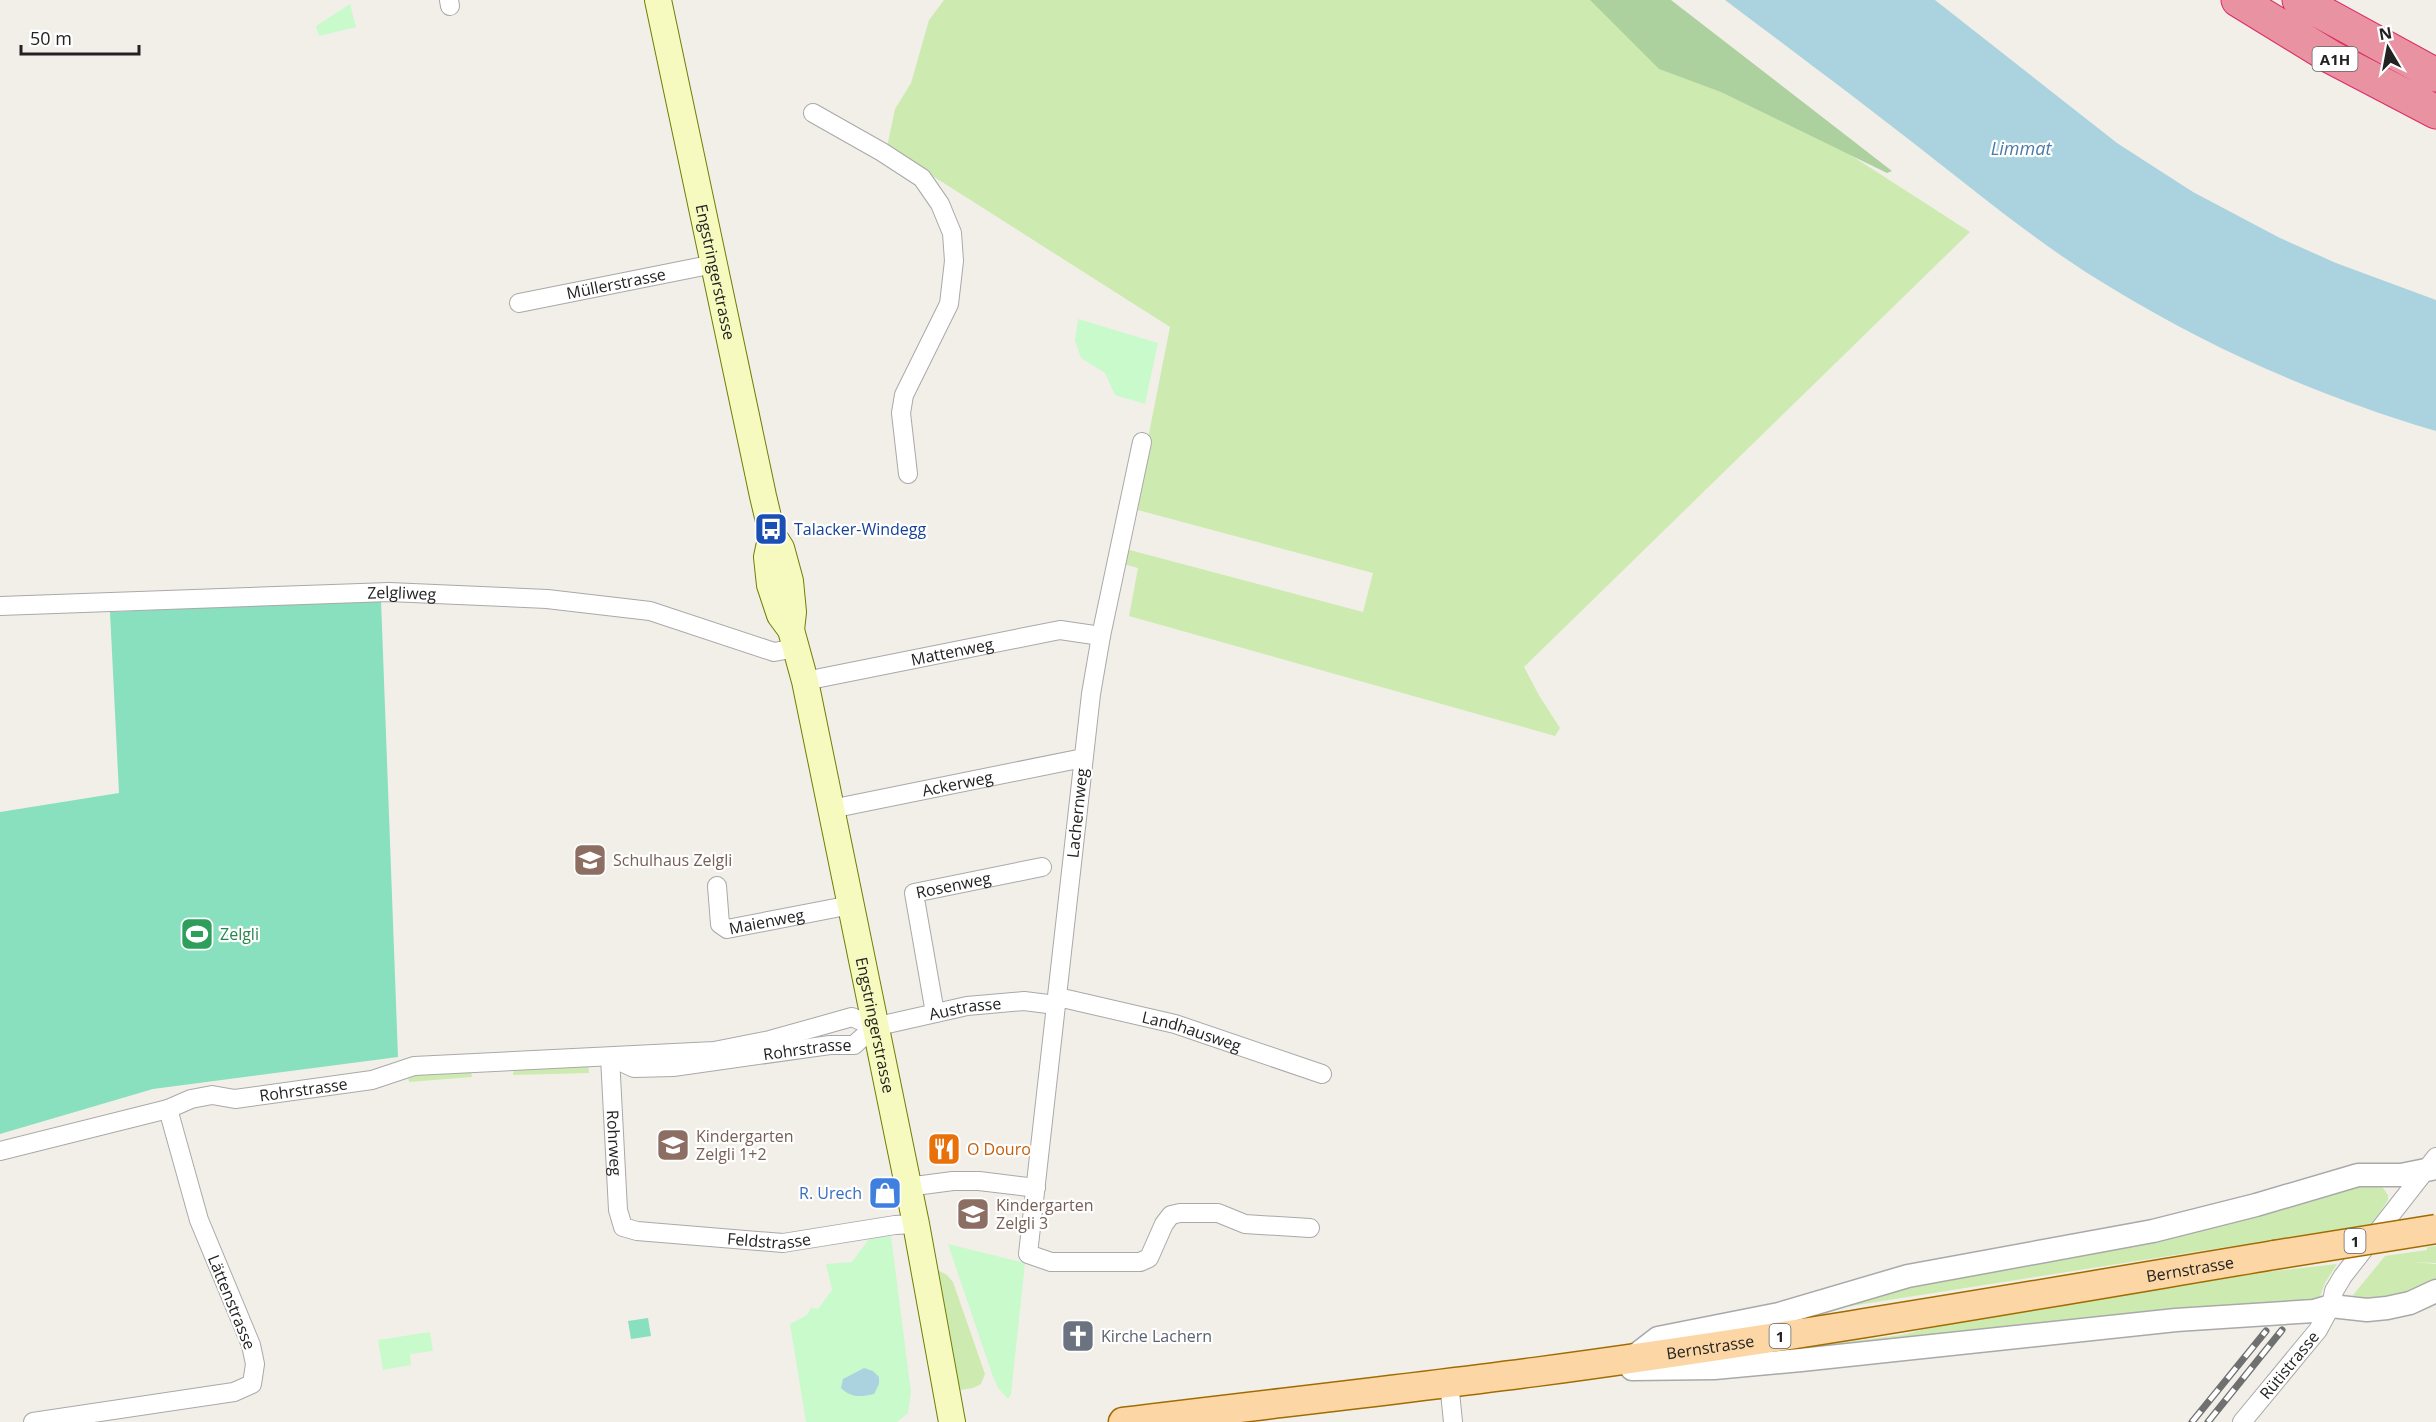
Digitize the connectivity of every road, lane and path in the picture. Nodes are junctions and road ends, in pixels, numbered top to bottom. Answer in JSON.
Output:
{"nodes":[{"id":1,"x":2238,"y":0,"type":"edge"},
{"id":2,"x":2299,"y":0,"type":"edge"},
{"id":3,"x":659,"y":5,"type":"edge"},
{"id":4,"x":2436,"y":75,"type":"edge"},
{"id":5,"x":2436,"y":112,"type":"edge"},
{"id":6,"x":813,"y":113,"type":"dead end"},
{"id":7,"x":714,"y":264,"type":"junction"},
{"id":8,"x":519,"y":303,"type":"dead end"},
{"id":9,"x":1142,"y":442,"type":"dead end"},
{"id":10,"x":908,"y":474,"type":"dead end"},
{"id":11,"x":0,"y":606,"type":"edge"},
{"id":12,"x":1101,"y":636,"type":"junction"},
{"id":13,"x":793,"y":639,"type":"junction"},
{"id":14,"x":805,"y":681,"type":"junction"},
{"id":15,"x":1083,"y":758,"type":"junction"},
{"id":16,"x":831,"y":809,"type":"junction"},
{"id":17,"x":1042,"y":867,"type":"dead end"},
{"id":18,"x":717,"y":886,"type":"dead end"},
{"id":19,"x":851,"y":905,"type":"junction"},
{"id":20,"x":1057,"y":1001,"type":"junction"},
{"id":21,"x":935,"y":1013,"type":"junction"},
{"id":22,"x":874,"y":1027,"type":"junction"},
{"id":23,"x":610,"y":1057,"type":"junction"},
{"id":24,"x":1322,"y":1074,"type":"dead end"},
{"id":25,"x":168,"y":1109,"type":"junction"},
{"id":26,"x":0,"y":1151,"type":"edge"},
{"id":27,"x":2433,"y":1164,"type":"edge"},
{"id":28,"x":908,"y":1187,"type":"junction"},
{"id":29,"x":1036,"y":1188,"type":"junction"},
{"id":30,"x":916,"y":1224,"type":"junction"},
{"id":31,"x":623,"y":1227,"type":"joint"},
{"id":32,"x":1310,"y":1228,"type":"dead end"},
{"id":33,"x":2436,"y":1228,"type":"edge"},
{"id":34,"x":2436,"y":1291,"type":"edge"},
{"id":35,"x":2331,"y":1306,"type":"junction"},
{"id":36,"x":1631,"y":1359,"type":"junction"},
{"id":37,"x":1550,"y":1370,"type":"junction"},
{"id":38,"x":1449,"y":1382,"type":"junction"},
{"id":39,"x":33,"y":1422,"type":"edge"},
{"id":40,"x":952,"y":1422,"type":"edge"},
{"id":41,"x":1124,"y":1422,"type":"edge"},
{"id":42,"x":1453,"y":1422,"type":"edge"},
{"id":43,"x":2242,"y":1422,"type":"edge"}],
"edges":[{"from":1,"to":5,"type":"highway","number":"A1H"},
{"from":2,"to":4,"type":"highway","number":"A1H"},
{"from":3,"to":7,"type":"main road","name":"Engstringerstrasse"},
{"from":6,"to":10,"type":"street"},
{"from":7,"to":8,"type":"street","name":"Müllerstrasse"},
{"from":7,"to":13,"type":"main road","name":"Engstringerstrasse"},
{"from":9,"to":12,"type":"street","name":"Lachernweg"},
{"from":11,"to":13,"type":"street","name":"Zelgliweg"},
{"from":12,"to":14,"type":"street","name":"Mattenweg"},
{"from":12,"to":15,"type":"street","name":"Lachernweg"},
{"from":13,"to":14,"type":"main road","name":"Engstringerstrasse"},
{"from":14,"to":16,"type":"main road","name":"Engstringerstrasse"},
{"from":15,"to":16,"type":"street","name":"Ackerweg"},
{"from":15,"to":20,"type":"street","name":"Lachernweg"},
{"from":16,"to":19,"type":"main road","name":"Engstringerstrasse"},
{"from":17,"to":21,"type":"street","name":"Rosenweg"},
{"from":18,"to":19,"type":"street","name":"Maienweg"},
{"from":19,"to":22,"type":"main road","name":"Engstringerstrasse"},
{"from":20,"to":21,"type":"street","name":"Austrasse"},
{"from":20,"to":24,"type":"street","name":"Landhausweg"},
{"from":20,"to":29,"type":"street","name":"Lachernweg"},
{"from":21,"to":22,"type":"street","name":"Austrasse"},
{"from":22,"to":23,"type":"street","name":"Rohrstrasse"},
{"from":22,"to":28,"type":"main road","name":"Engstringerstrasse"},
{"from":23,"to":25,"type":"street","name":"Rohrstrasse"},
{"from":23,"to":31,"type":"street","name":"Rohrweg"},
{"from":25,"to":26,"type":"street","name":"Rohrstrasse"},
{"from":25,"to":39,"type":"street","name":"Lättenstrasse"},
{"from":27,"to":35,"type":"street","name":"Rütistrasse"},
{"from":27,"to":36,"type":"street"},
{"from":28,"to":29,"type":"street"},
{"from":28,"to":30,"type":"main road","name":"Engstringerstrasse"},
{"from":29,"to":32,"type":"street","name":"Lachernweg"},
{"from":30,"to":31,"type":"street","name":"Feldstrasse"},
{"from":30,"to":40,"type":"main road","name":"Engstringerstrasse"},
{"from":33,"to":36,"type":"main road","name":"Bernstrasse","number":"1","bridge":true},
{"from":34,"to":35,"type":"street"},
{"from":35,"to":37,"type":"street"},
{"from":35,"to":43,"type":"street","name":"Rütistrasse"},
{"from":36,"to":37,"type":"main road","name":"Bernstrasse","number":"1"},
{"from":37,"to":38,"type":"main road","name":"Bernstrasse","number":"1"},
{"from":38,"to":41,"type":"main road","name":"Bernstrasse","number":"1"},
{"from":38,"to":42,"type":"street"}]}
